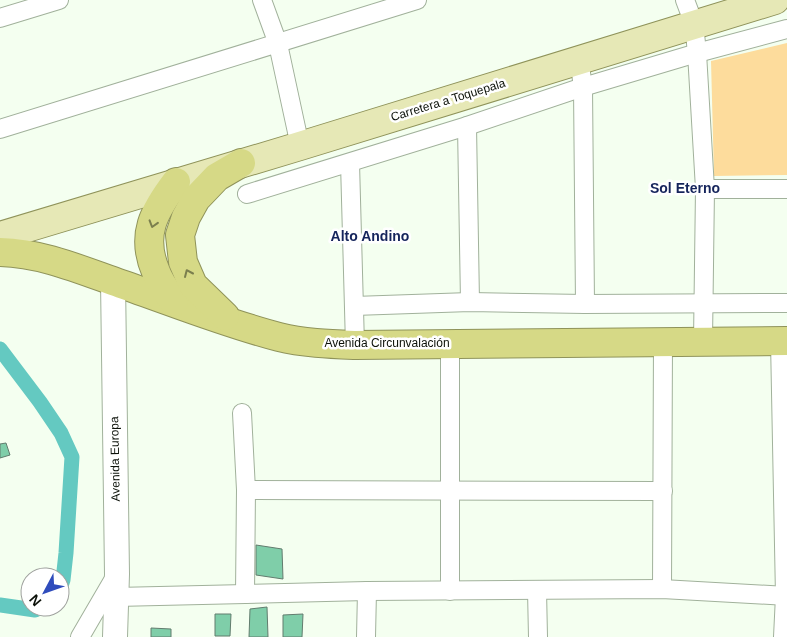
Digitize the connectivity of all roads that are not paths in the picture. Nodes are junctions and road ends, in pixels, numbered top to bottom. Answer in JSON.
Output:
{"nodes":[{"id":1,"x":59,"y":0,"type":"edge"},
{"id":2,"x":262,"y":0,"type":"edge"},
{"id":3,"x":417,"y":0,"type":"edge"},
{"id":4,"x":775,"y":0,"type":"edge"},
{"id":5,"x":690,"y":12,"type":"edge"},
{"id":6,"x":0,"y":18,"type":"edge"},
{"id":7,"x":787,"y":29,"type":"edge"},
{"id":8,"x":278,"y":44,"type":"junction"},
{"id":9,"x":697,"y":53,"type":"junction"},
{"id":10,"x":579,"y":59,"type":"junction"},
{"id":11,"x":583,"y":87,"type":"junction"},
{"id":12,"x":467,"y":126,"type":"junction"},
{"id":13,"x":0,"y":129,"type":"edge"},
{"id":14,"x":300,"y":146,"type":"junction"},
{"id":15,"x":241,"y":163,"type":"junction"},
{"id":16,"x":350,"y":163,"type":"junction"},
{"id":17,"x":176,"y":182,"type":"junction"},
{"id":18,"x":705,"y":189,"type":"junction"},
{"id":19,"x":787,"y":189,"type":"edge"},
{"id":20,"x":247,"y":194,"type":"dead end"},
{"id":21,"x":0,"y":236,"type":"edge"},
{"id":22,"x":0,"y":252,"type":"edge"},
{"id":23,"x":113,"y":281,"type":"junction"},
{"id":24,"x":174,"y":302,"type":"junction"},
{"id":25,"x":470,"y":302,"type":"junction"},
{"id":26,"x":704,"y":303,"type":"junction"},
{"id":27,"x":787,"y":303,"type":"edge"},
{"id":28,"x":586,"y":304,"type":"junction"},
{"id":29,"x":354,"y":306,"type":"junction"},
{"id":30,"x":232,"y":322,"type":"junction"},
{"id":31,"x":663,"y":341,"type":"junction"},
{"id":32,"x":703,"y":341,"type":"junction"},
{"id":33,"x":784,"y":341,"type":"edge"},
{"id":34,"x":450,"y":344,"type":"junction"},
{"id":35,"x":355,"y":345,"type":"junction"},
{"id":36,"x":242,"y":413,"type":"dead end"},
{"id":37,"x":246,"y":490,"type":"junction"},
{"id":38,"x":450,"y":490,"type":"junction"},
{"id":39,"x":663,"y":491,"type":"junction"},
{"id":40,"x":116,"y":585,"type":"junction"},
{"id":41,"x":662,"y":589,"type":"junction"},
{"id":42,"x":537,"y":590,"type":"junction"},
{"id":43,"x":450,"y":591,"type":"junction"},
{"id":44,"x":367,"y":592,"type":"junction"},
{"id":45,"x":245,"y":594,"type":"junction"},
{"id":46,"x":786,"y":596,"type":"edge"},
{"id":47,"x":80,"y":637,"type":"edge"},
{"id":48,"x":115,"y":637,"type":"edge"},
{"id":49,"x":366,"y":637,"type":"edge"},
{"id":50,"x":538,"y":637,"type":"edge"},
{"id":51,"x":783,"y":637,"type":"edge"}],
"edges":[{"from":1,"to":6,"type":"street"},
{"from":2,"to":8,"type":"street"},
{"from":3,"to":8,"type":"street"},
{"from":4,"to":5,"type":"main road","name":"Carretera a Toquepala"},
{"from":5,"to":9,"type":"street"},
{"from":5,"to":10,"type":"main road","name":"Carretera a Toquepala"},
{"from":7,"to":9,"type":"street"},
{"from":8,"to":13,"type":"street"},
{"from":8,"to":14,"type":"street"},
{"from":9,"to":11,"type":"street"},
{"from":9,"to":18,"type":"street"},
{"from":10,"to":11,"type":"street"},
{"from":10,"to":14,"type":"main road","name":"Carretera a Toquepala"},
{"from":11,"to":12,"type":"street"},
{"from":11,"to":28,"type":"street"},
{"from":12,"to":16,"type":"street"},
{"from":12,"to":25,"type":"street"},
{"from":14,"to":15,"type":"main road","name":"Carretera a Toquepala"},
{"from":15,"to":17,"type":"main road","name":"Carretera a Toquepala"},
{"from":30,"to":15,"type":"highway","one_way":true},
{"from":16,"to":20,"type":"street"},
{"from":16,"to":29,"type":"street"},
{"from":17,"to":21,"type":"main road","name":"Carretera a Toquepala"},
{"from":17,"to":24,"type":"highway","one_way":true},
{"from":18,"to":19,"type":"street"},
{"from":18,"to":26,"type":"street"},
{"from":22,"to":23,"type":"highway","name":"Avenida Circunvalación"},
{"from":23,"to":24,"type":"highway","name":"Avenida Circunvalación"},
{"from":23,"to":40,"type":"main road","name":"Avenida Europa"},
{"from":24,"to":30,"type":"highway","name":"Avenida Circunvalación"},
{"from":25,"to":28,"type":"street"},
{"from":25,"to":29,"type":"street"},
{"from":26,"to":27,"type":"street"},
{"from":26,"to":28,"type":"street"},
{"from":26,"to":32,"type":"street"},
{"from":29,"to":35,"type":"street"},
{"from":30,"to":35,"type":"highway","name":"Avenida Circunvalación"},
{"from":31,"to":32,"type":"highway","name":"Avenida Circunvalación"},
{"from":31,"to":34,"type":"highway","name":"Avenida Circunvalación"},
{"from":31,"to":39,"type":"street"},
{"from":32,"to":33,"type":"highway","name":"Avenida Circunvalación"},
{"from":33,"to":46,"type":"street"},
{"from":34,"to":35,"type":"highway","name":"Avenida Circunvalación"},
{"from":34,"to":38,"type":"street"},
{"from":36,"to":37,"type":"street"},
{"from":37,"to":38,"type":"street"},
{"from":37,"to":45,"type":"street"},
{"from":38,"to":39,"type":"street"},
{"from":38,"to":43,"type":"street"},
{"from":39,"to":41,"type":"street"},
{"from":40,"to":45,"type":"street"},
{"from":40,"to":47,"type":"street"},
{"from":40,"to":48,"type":"main road","name":"Avenida Europa"},
{"from":41,"to":42,"type":"street"},
{"from":41,"to":46,"type":"street"},
{"from":42,"to":43,"type":"street"},
{"from":42,"to":50,"type":"street"},
{"from":43,"to":44,"type":"street"},
{"from":44,"to":45,"type":"street"},
{"from":44,"to":49,"type":"street"},
{"from":46,"to":51,"type":"street"}]}
